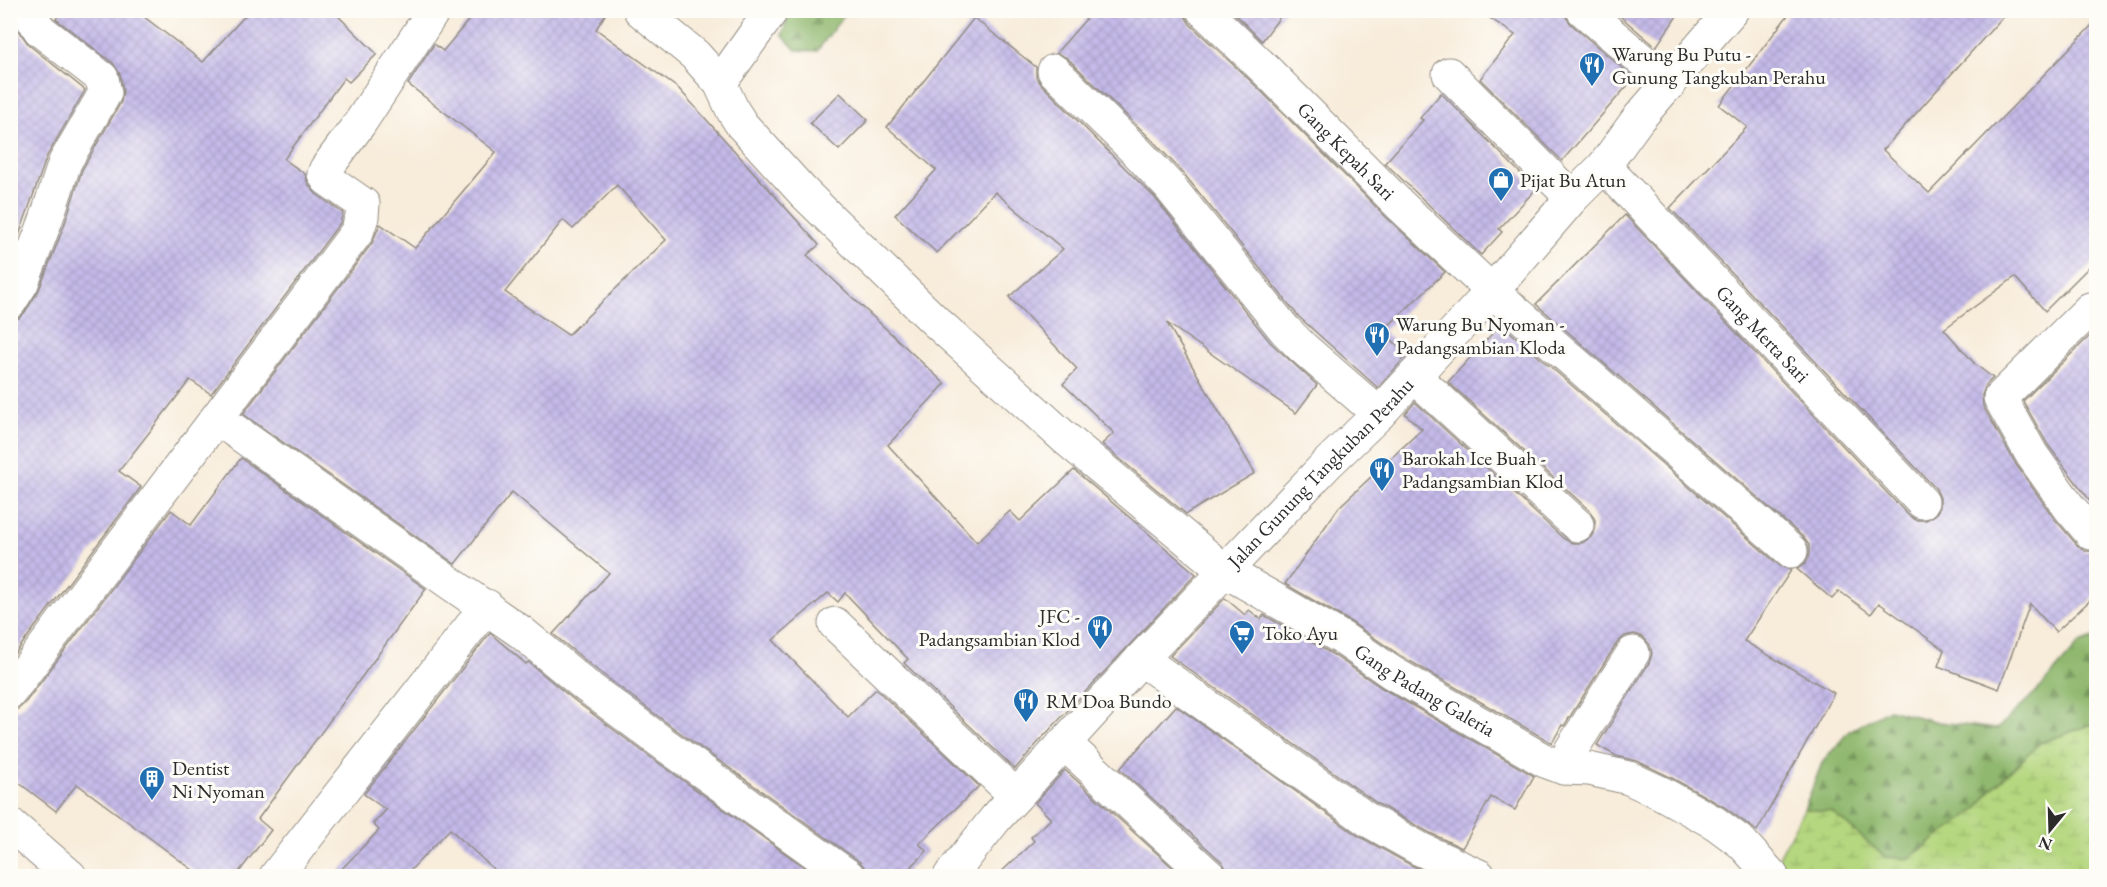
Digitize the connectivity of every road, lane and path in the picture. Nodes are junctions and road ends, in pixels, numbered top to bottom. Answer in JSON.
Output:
{"nodes":[{"id":1,"x":27,"y":10,"type":"edge"},
{"id":2,"x":434,"y":10,"type":"edge"},
{"id":3,"x":640,"y":10,"type":"edge"},
{"id":4,"x":772,"y":10,"type":"edge"},
{"id":5,"x":1203,"y":10,"type":"edge"},
{"id":6,"x":1583,"y":10,"type":"edge"},
{"id":7,"x":1731,"y":10,"type":"edge"},
{"id":8,"x":1054,"y":71,"type":"dead end"},
{"id":9,"x":1449,"y":74,"type":"dead end"},
{"id":10,"x":720,"y":82,"type":"junction"},
{"id":11,"x":1670,"y":84,"type":"junction"},
{"id":12,"x":1604,"y":166,"type":"junction"},
{"id":13,"x":1572,"y":198,"type":"junction"},
{"id":14,"x":1492,"y":291,"type":"junction"},
{"id":15,"x":10,"y":302,"type":"edge"},
{"id":16,"x":2091,"y":309,"type":"dead end"},
{"id":17,"x":1414,"y":376,"type":"junction"},
{"id":18,"x":1379,"y":414,"type":"junction"},
{"id":19,"x":218,"y":418,"type":"junction"},
{"id":20,"x":1922,"y":502,"type":"dead end"},
{"id":21,"x":1577,"y":525,"type":"dead end"},
{"id":22,"x":2091,"y":533,"type":"dead end"},
{"id":23,"x":1791,"y":551,"type":"dead end"},
{"id":24,"x":1225,"y":571,"type":"junction"},
{"id":25,"x":487,"y":606,"type":"junction"},
{"id":26,"x":835,"y":624,"type":"dead end"},
{"id":27,"x":1634,"y":653,"type":"dead end"},
{"id":28,"x":1141,"y":658,"type":"junction"},
{"id":29,"x":10,"y":692,"type":"edge"},
{"id":30,"x":1064,"y":743,"type":"junction"},
{"id":31,"x":1564,"y":768,"type":"junction"},
{"id":32,"x":1016,"y":796,"type":"junction"},
{"id":33,"x":10,"y":824,"type":"edge"},
{"id":34,"x":70,"y":876,"type":"edge"},
{"id":35,"x":276,"y":876,"type":"edge"},
{"id":36,"x":849,"y":876,"type":"edge"},
{"id":37,"x":950,"y":876,"type":"edge"},
{"id":38,"x":1209,"y":876,"type":"edge"},
{"id":39,"x":1479,"y":876,"type":"edge"},
{"id":40,"x":1772,"y":876,"type":"edge"}],
"edges":[{"from":1,"to":15,"type":"street"},
{"from":2,"to":19,"type":"street"},
{"from":3,"to":10,"type":"street","name":"Gang Padang Galeria"},
{"from":4,"to":10,"type":"street"},
{"from":5,"to":14,"type":"street","name":"Gang Kepah Sari"},
{"from":6,"to":11,"type":"street"},
{"from":7,"to":11,"type":"street","name":"Jalan Gunung Tangkuban Perahu"},
{"from":8,"to":18,"type":"street"},
{"from":9,"to":13,"type":"street"},
{"from":10,"to":24,"type":"street","name":"Gang Padang Galeria"},
{"from":11,"to":12,"type":"street","name":"Jalan Gunung Tangkuban Perahu"},
{"from":12,"to":13,"type":"street","name":"Jalan Gunung Tangkuban Perahu"},
{"from":12,"to":20,"type":"street","name":"Gang Merta Sari"},
{"from":13,"to":14,"type":"street","name":"Jalan Gunung Tangkuban Perahu"},
{"from":14,"to":17,"type":"street","name":"Jalan Gunung Tangkuban Perahu"},
{"from":14,"to":23,"type":"street"},
{"from":16,"to":22,"type":"street"},
{"from":17,"to":18,"type":"street","name":"Jalan Gunung Tangkuban Perahu"},
{"from":17,"to":21,"type":"street"},
{"from":18,"to":24,"type":"street","name":"Jalan Gunung Tangkuban Perahu"},
{"from":19,"to":25,"type":"street"},
{"from":19,"to":29,"type":"street"},
{"from":24,"to":28,"type":"street","name":"Jalan Gunung Tangkuban Perahu"},
{"from":24,"to":31,"type":"street","name":"Gang Padang Galeria"},
{"from":25,"to":35,"type":"street"},
{"from":25,"to":36,"type":"street"},
{"from":26,"to":32,"type":"street"},
{"from":27,"to":31,"type":"street"},
{"from":28,"to":30,"type":"street","name":"Jalan Gunung Tangkuban Perahu"},
{"from":28,"to":39,"type":"street"},
{"from":30,"to":32,"type":"street","name":"Jalan Gunung Tangkuban Perahu"},
{"from":30,"to":38,"type":"street"},
{"from":31,"to":40,"type":"street","name":"Gang Padang Galeria"},
{"from":32,"to":37,"type":"street","name":"Jalan Gunung Tangkuban Perahu"},
{"from":33,"to":34,"type":"street"}]}
